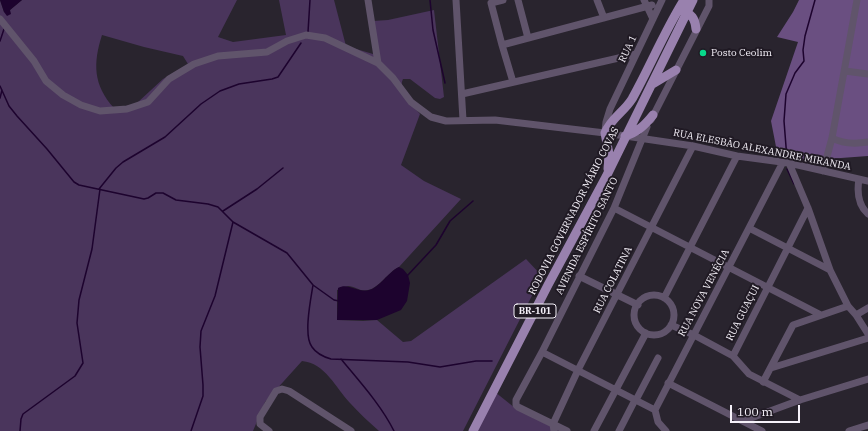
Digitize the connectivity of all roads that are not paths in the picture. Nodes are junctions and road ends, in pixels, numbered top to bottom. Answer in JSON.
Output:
{"nodes":[{"id":1,"x":368,"y":0,"type":"edge"},
{"id":2,"x":456,"y":0,"type":"edge"},
{"id":3,"x":503,"y":0,"type":"edge"},
{"id":4,"x":518,"y":0,"type":"edge"},
{"id":5,"x":597,"y":0,"type":"edge"},
{"id":6,"x":662,"y":0,"type":"edge"},
{"id":7,"x":684,"y":0,"type":"edge"},
{"id":8,"x":693,"y":0,"type":"edge"},
{"id":9,"x":709,"y":0,"type":"edge"},
{"id":10,"x":857,"y":0,"type":"edge"},
{"id":11,"x":648,"y":3,"type":"edge"},
{"id":12,"x":687,"y":12,"type":"junction"},
{"id":13,"x":676,"y":13,"type":"junction"},
{"id":14,"x":654,"y":16,"type":"junction"},
{"id":15,"x":604,"y":18,"type":"junction"},
{"id":16,"x":0,"y":19,"type":"edge"},
{"id":17,"x":696,"y":29,"type":"junction"},
{"id":18,"x":528,"y":38,"type":"junction"},
{"id":19,"x":502,"y":45,"type":"junction"},
{"id":20,"x":636,"y":54,"type":"junction"},
{"id":21,"x":378,"y":63,"type":"junction"},
{"id":22,"x":676,"y":70,"type":"junction"},
{"id":23,"x":845,"y":71,"type":"junction"},
{"id":24,"x":868,"y":74,"type":"edge"},
{"id":25,"x":513,"y":82,"type":"junction"},
{"id":26,"x":651,"y":85,"type":"junction"},
{"id":27,"x":462,"y":94,"type":"junction"},
{"id":28,"x":612,"y":106,"type":"junction"},
{"id":29,"x":623,"y":111,"type":"junction"},
{"id":30,"x":653,"y":115,"type":"junction"},
{"id":31,"x":463,"y":120,"type":"junction"},
{"id":32,"x":647,"y":127,"type":"junction"},
{"id":33,"x":605,"y":133,"type":"junction"},
{"id":34,"x":625,"y":136,"type":"junction"},
{"id":35,"x":832,"y":138,"type":"junction"},
{"id":36,"x":642,"y":139,"type":"junction"},
{"id":37,"x":653,"y":140,"type":"junction"},
{"id":38,"x":868,"y":142,"type":"edge"},
{"id":39,"x":693,"y":146,"type":"junction"},
{"id":40,"x":737,"y":156,"type":"junction"},
{"id":41,"x":786,"y":163,"type":"junction"},
{"id":42,"x":823,"y":171,"type":"junction"},
{"id":43,"x":606,"y":177,"type":"junction"},
{"id":44,"x":860,"y":179,"type":"junction"},
{"id":45,"x":868,"y":181,"type":"edge"},
{"id":46,"x":614,"y":208,"type":"junction"},
{"id":47,"x":808,"y":208,"type":"junction"},
{"id":48,"x":868,"y":214,"type":"edge"},
{"id":49,"x":651,"y":228,"type":"junction"},
{"id":50,"x":749,"y":228,"type":"junction"},
{"id":51,"x":689,"y":248,"type":"junction"},
{"id":52,"x":788,"y":249,"type":"junction"},
{"id":53,"x":729,"y":267,"type":"junction"},
{"id":54,"x":830,"y":270,"type":"junction"},
{"id":55,"x":579,"y":276,"type":"junction"},
{"id":56,"x":768,"y":288,"type":"junction"},
{"id":57,"x":616,"y":295,"type":"junction"},
{"id":58,"x":664,"y":298,"type":"junction"},
{"id":59,"x":638,"y":305,"type":"junction"},
{"id":60,"x":848,"y":306,"type":"junction"},
{"id":61,"x":868,"y":308,"type":"edge"},
{"id":62,"x":821,"y":315,"type":"junction"},
{"id":63,"x":856,"y":315,"type":"junction"},
{"id":64,"x":671,"y":325,"type":"junction"},
{"id":65,"x":646,"y":333,"type":"junction"},
{"id":66,"x":868,"y":334,"type":"edge"},
{"id":67,"x":694,"y":335,"type":"junction"},
{"id":68,"x":868,"y":338,"type":"edge"},
{"id":69,"x":542,"y":352,"type":"junction"},
{"id":70,"x":733,"y":356,"type":"junction"},
{"id":71,"x":658,"y":358,"type":"dead end"},
{"id":72,"x":771,"y":368,"type":"junction"},
{"id":73,"x":578,"y":370,"type":"junction"},
{"id":74,"x":868,"y":379,"type":"edge"},
{"id":75,"x":763,"y":382,"type":"junction"},
{"id":76,"x":668,"y":383,"type":"junction"},
{"id":77,"x":616,"y":389,"type":"junction"},
{"id":78,"x":636,"y":400,"type":"junction"},
{"id":79,"x":800,"y":400,"type":"junction"},
{"id":80,"x":655,"y":410,"type":"junction"},
{"id":81,"x":743,"y":421,"type":"junction"},
{"id":82,"x":868,"y":425,"type":"edge"},
{"id":83,"x":553,"y":428,"type":"edge"},
{"id":84,"x":269,"y":431,"type":"edge"},
{"id":85,"x":351,"y":431,"type":"edge"},
{"id":86,"x":473,"y":431,"type":"edge"},
{"id":87,"x":567,"y":431,"type":"edge"},
{"id":88,"x":594,"y":431,"type":"edge"},
{"id":89,"x":618,"y":431,"type":"edge"},
{"id":90,"x":666,"y":431,"type":"edge"},
{"id":91,"x":762,"y":431,"type":"edge"},
{"id":92,"x":849,"y":431,"type":"edge"}],
"edges":[{"from":1,"to":21,"type":"street"},
{"from":2,"to":27,"type":"street"},
{"from":3,"to":19,"type":"street"},
{"from":4,"to":18,"type":"street"},
{"from":5,"to":15,"type":"street"},
{"from":6,"to":14,"type":"street","name":"RUA 1"},
{"from":7,"to":13,"type":"main road"},
{"from":8,"to":12,"type":"main road","name":"RODOVIA GOVERNADOR MÁRIO COVAS","number":"BR-101"},
{"from":9,"to":17,"type":"street"},
{"from":10,"to":23,"type":"street"},
{"from":11,"to":14,"type":"street"},
{"from":11,"to":15,"type":"street"},
{"from":12,"to":13,"type":"main road"},
{"from":12,"to":17,"type":"main road"},
{"from":12,"to":26,"type":"main road","name":"RODOVIA GOVERNADOR MÁRIO COVAS","number":"BR-101"},
{"from":13,"to":29,"type":"main road"},
{"from":14,"to":20,"type":"street","name":"RUA 1"},
{"from":15,"to":18,"type":"street"},
{"from":16,"to":21,"type":"street"},
{"from":17,"to":22,"type":"street"},
{"from":18,"to":19,"type":"street"},
{"from":19,"to":25,"type":"street"},
{"from":20,"to":25,"type":"street"},
{"from":20,"to":28,"type":"street","name":"RUA 1"},
{"from":21,"to":31,"type":"street","name":"RUA ELESBÃO ALEXANDRE MIRANDA"},
{"from":22,"to":26,"type":"main road"},
{"from":22,"to":30,"type":"street"},
{"from":23,"to":24,"type":"street"},
{"from":23,"to":35,"type":"street"},
{"from":25,"to":27,"type":"street"},
{"from":26,"to":34,"type":"main road","name":"RODOVIA GOVERNADOR MÁRIO COVAS","number":"BR-101"},
{"from":27,"to":31,"type":"street"},
{"from":28,"to":29,"type":"street"},
{"from":28,"to":33,"type":"street","name":"RUA 1"},
{"from":29,"to":33,"type":"main road"},
{"from":30,"to":32,"type":"street"},
{"from":30,"to":34,"type":"main road"},
{"from":31,"to":33,"type":"street","name":"RUA ELESBÃO ALEXANDRE MIRANDA"},
{"from":32,"to":36,"type":"street"},
{"from":32,"to":37,"type":"street"},
{"from":33,"to":34,"type":"street","name":"RUA ELESBÃO ALEXANDRE MIRANDA"},
{"from":33,"to":43,"type":"main road"},
{"from":34,"to":36,"type":"street","name":"RUA ELESBÃO ALEXANDRE MIRANDA"},
{"from":34,"to":43,"type":"main road","name":"RODOVIA GOVERNADOR MÁRIO COVAS","number":"BR-101"},
{"from":35,"to":38,"type":"street"},
{"from":35,"to":42,"type":"street"},
{"from":36,"to":37,"type":"street","name":"RUA ELESBÃO ALEXANDRE MIRANDA"},
{"from":36,"to":46,"type":"street","name":"AVENIDA ESPÍRITO SANTO"},
{"from":37,"to":39,"type":"street","name":"RUA ELESBÃO ALEXANDRE MIRANDA"},
{"from":39,"to":40,"type":"street","name":"RUA ELESBÃO ALEXANDRE MIRANDA"},
{"from":39,"to":49,"type":"street","name":"RUA COLATINA"},
{"from":40,"to":41,"type":"street","name":"RUA ELESBÃO ALEXANDRE MIRANDA"},
{"from":40,"to":51,"type":"street"},
{"from":41,"to":42,"type":"street","name":"RUA ELESBÃO ALEXANDRE MIRANDA"},
{"from":41,"to":47,"type":"street"},
{"from":41,"to":50,"type":"street","name":"RUA NOVA VENÉCIA"},
{"from":42,"to":44,"type":"street","name":"RUA ELESBÃO ALEXANDRE MIRANDA"},
{"from":43,"to":86,"type":"main road","name":"RODOVIA GOVERNADOR MÁRIO COVAS","number":"BR-101"},
{"from":44,"to":45,"type":"street","name":"RUA ELESBÃO ALEXANDRE MIRANDA"},
{"from":44,"to":48,"type":"street"},
{"from":46,"to":49,"type":"street"},
{"from":46,"to":55,"type":"street","name":"AVENIDA ESPÍRITO SANTO"},
{"from":47,"to":52,"type":"street","name":"RUA GUAÇUI"},
{"from":47,"to":54,"type":"street"},
{"from":49,"to":51,"type":"street"},
{"from":49,"to":57,"type":"street","name":"RUA COLATINA"},
{"from":50,"to":52,"type":"street"},
{"from":50,"to":53,"type":"street","name":"RUA NOVA VENÉCIA"},
{"from":51,"to":53,"type":"street"},
{"from":51,"to":58,"type":"street"},
{"from":52,"to":54,"type":"street"},
{"from":52,"to":56,"type":"street","name":"RUA GUAÇUI"},
{"from":53,"to":56,"type":"street"},
{"from":53,"to":67,"type":"street","name":"RUA NOVA VENÉCIA"},
{"from":54,"to":60,"type":"street"},
{"from":55,"to":57,"type":"street"},
{"from":55,"to":69,"type":"street","name":"AVENIDA ESPÍRITO SANTO"},
{"from":56,"to":62,"type":"street"},
{"from":56,"to":70,"type":"street","name":"RUA GUAÇUI"},
{"from":57,"to":59,"type":"street"},
{"from":57,"to":73,"type":"street","name":"RUA COLATINA"},
{"from":58,"to":59,"type":"street"},
{"from":58,"to":64,"type":"street"},
{"from":59,"to":65,"type":"street"},
{"from":60,"to":62,"type":"street"},
{"from":60,"to":63,"type":"street"},
{"from":61,"to":63,"type":"street"},
{"from":62,"to":72,"type":"street"},
{"from":63,"to":66,"type":"street"},
{"from":64,"to":65,"type":"street"},
{"from":64,"to":67,"type":"street"},
{"from":65,"to":77,"type":"street"},
{"from":67,"to":70,"type":"street"},
{"from":67,"to":76,"type":"street","name":"RUA NOVA VENÉCIA"},
{"from":68,"to":72,"type":"street"},
{"from":69,"to":73,"type":"street"},
{"from":69,"to":83,"type":"street","name":"AVENIDA ESPÍRITO SANTO"},
{"from":70,"to":75,"type":"street","name":"RUA GUAÇUI"},
{"from":71,"to":78,"type":"street"},
{"from":72,"to":75,"type":"street"},
{"from":73,"to":77,"type":"street"},
{"from":73,"to":83,"type":"street","name":"RUA COLATINA"},
{"from":74,"to":79,"type":"street"},
{"from":75,"to":79,"type":"street","name":"RUA GUAÇUI"},
{"from":76,"to":80,"type":"street","name":"RUA NOVA VENÉCIA"},
{"from":76,"to":81,"type":"street"},
{"from":77,"to":78,"type":"street"},
{"from":77,"to":88,"type":"street"},
{"from":78,"to":80,"type":"street"},
{"from":78,"to":89,"type":"street"},
{"from":79,"to":81,"type":"street"},
{"from":80,"to":90,"type":"street"},
{"from":81,"to":91,"type":"street"},
{"from":82,"to":92,"type":"street"},
{"from":83,"to":87,"type":"street"},
{"from":84,"to":85,"type":"street"}]}
